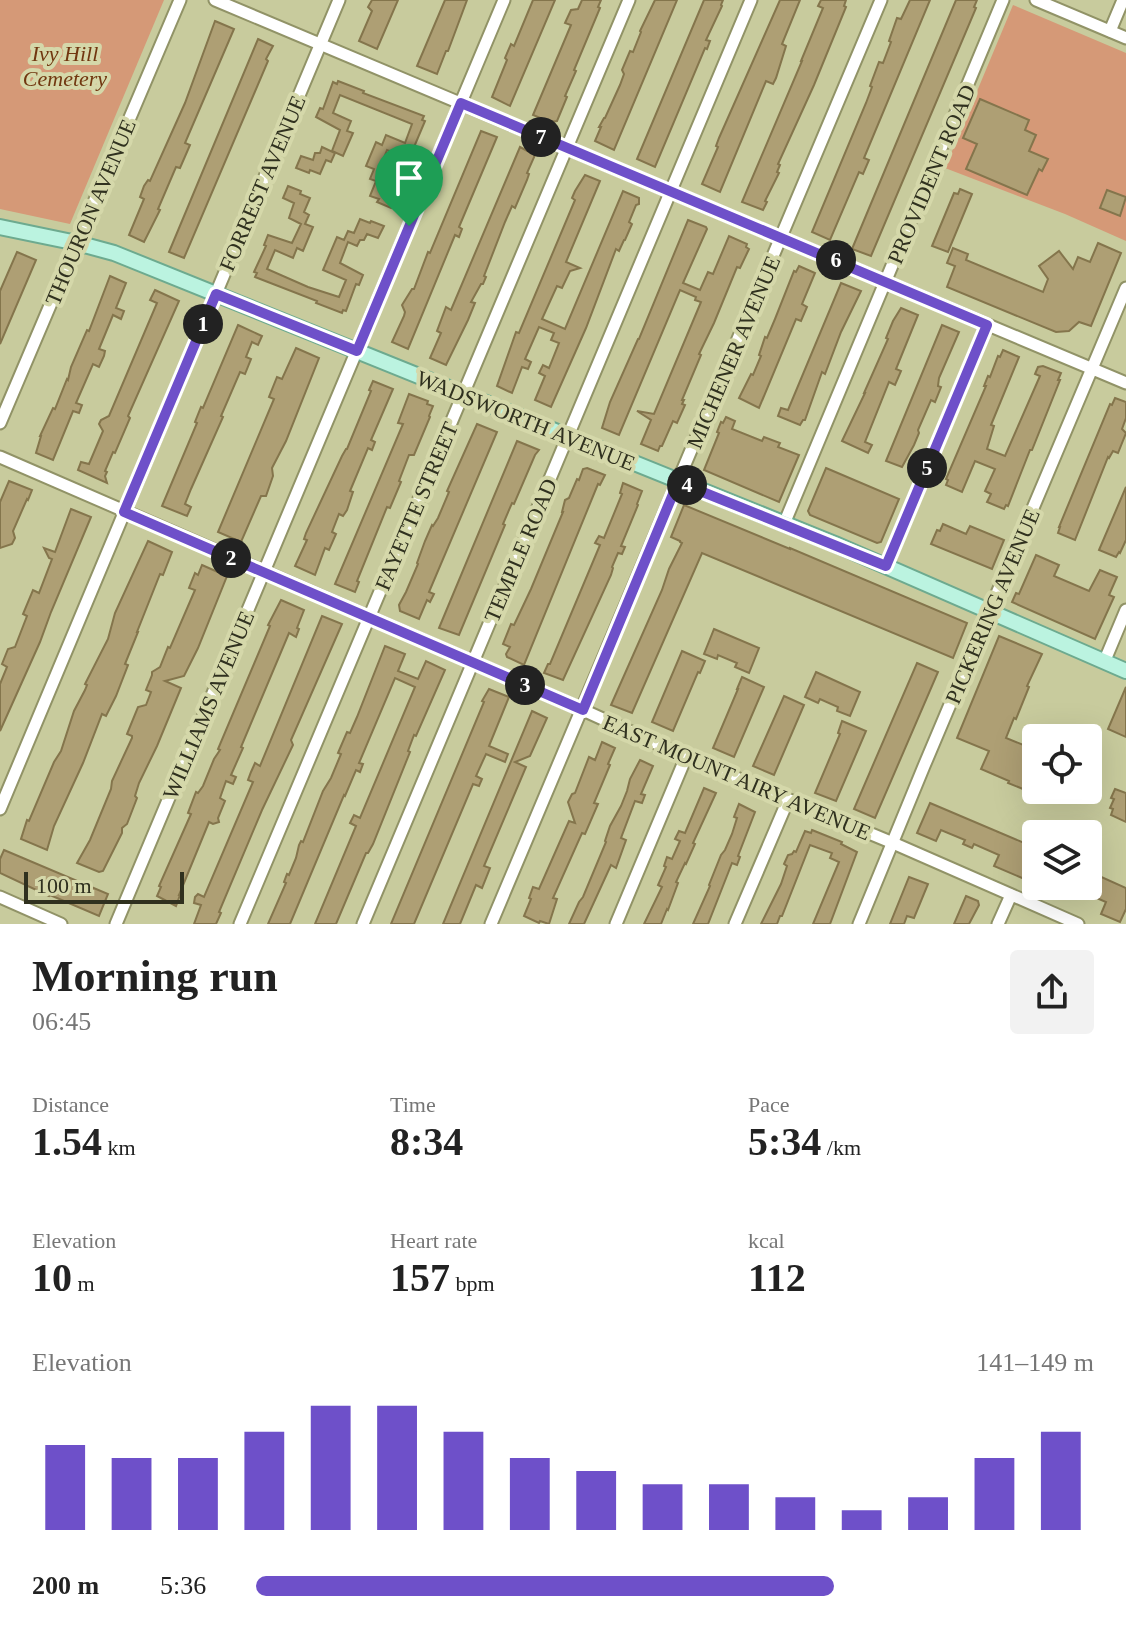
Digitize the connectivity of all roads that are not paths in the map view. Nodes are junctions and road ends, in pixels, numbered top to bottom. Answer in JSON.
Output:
{"nodes":[{"id":1,"x":180,"y":0,"type":"edge"},
{"id":2,"x":215,"y":0,"type":"edge"},
{"id":3,"x":339,"y":0,"type":"edge"},
{"id":4,"x":504,"y":0,"type":"edge"},
{"id":5,"x":629,"y":0,"type":"edge"},
{"id":6,"x":751,"y":0,"type":"edge"},
{"id":7,"x":881,"y":0,"type":"edge"},
{"id":8,"x":1003,"y":0,"type":"edge"},
{"id":9,"x":1036,"y":0,"type":"edge"},
{"id":10,"x":1123,"y":0,"type":"edge"},
{"id":11,"x":1110,"y":31,"type":"junction"},
{"id":12,"x":1126,"y":38,"type":"edge"},
{"id":13,"x":321,"y":44,"type":"junction"},
{"id":14,"x":461,"y":103,"type":"junction"},
{"id":15,"x":567,"y":148,"type":"junction"},
{"id":16,"x":670,"y":191,"type":"junction"},
{"id":17,"x":0,"y":227,"type":"edge"},
{"id":18,"x":781,"y":238,"type":"junction"},
{"id":19,"x":77,"y":243,"type":"junction"},
{"id":20,"x":886,"y":282,"type":"junction"},
{"id":21,"x":1126,"y":288,"type":"edge"},
{"id":22,"x":216,"y":294,"type":"junction"},
{"id":23,"x":987,"y":325,"type":"junction"},
{"id":24,"x":357,"y":351,"type":"junction"},
{"id":25,"x":1092,"y":369,"type":"junction"},
{"id":26,"x":1126,"y":383,"type":"edge"},
{"id":27,"x":463,"y":394,"type":"junction"},
{"id":28,"x":0,"y":423,"type":"edge"},
{"id":29,"x":568,"y":436,"type":"junction"},
{"id":30,"x":0,"y":457,"type":"edge"},
{"id":31,"x":678,"y":482,"type":"junction"},
{"id":32,"x":124,"y":512,"type":"junction"},
{"id":33,"x":784,"y":524,"type":"junction"},
{"id":34,"x":886,"y":566,"type":"junction"},
{"id":35,"x":264,"y":573,"type":"junction"},
{"id":36,"x":1126,"y":610,"type":"edge"},
{"id":37,"x":990,"y":611,"type":"junction"},
{"id":38,"x":369,"y":618,"type":"junction"},
{"id":39,"x":1105,"y":660,"type":"junction"},
{"id":40,"x":473,"y":662,"type":"junction"},
{"id":41,"x":1126,"y":668,"type":"edge"},
{"id":42,"x":583,"y":710,"type":"junction"},
{"id":43,"x":686,"y":757,"type":"junction"},
{"id":44,"x":788,"y":800,"type":"junction"},
{"id":45,"x":0,"y":809,"type":"edge"},
{"id":46,"x":893,"y":843,"type":"junction"},
{"id":47,"x":1011,"y":895,"type":"junction"},
{"id":48,"x":0,"y":897,"type":"edge"},
{"id":49,"x":61,"y":924,"type":"edge"},
{"id":50,"x":116,"y":924,"type":"edge"},
{"id":51,"x":240,"y":924,"type":"edge"},
{"id":52,"x":363,"y":924,"type":"edge"},
{"id":53,"x":491,"y":924,"type":"edge"},
{"id":54,"x":616,"y":924,"type":"edge"},
{"id":55,"x":735,"y":924,"type":"edge"},
{"id":56,"x":859,"y":924,"type":"edge"},
{"id":57,"x":998,"y":924,"type":"edge"},
{"id":58,"x":1078,"y":924,"type":"edge"}],
"edges":[{"from":1,"to":19,"type":"street","name":"THOURON AVENUE"},
{"from":2,"to":13,"type":"street"},
{"from":3,"to":13,"type":"street","name":"FORREST AVENUE"},
{"from":4,"to":14,"type":"street","name":"WILLIAMS AVENUE"},
{"from":5,"to":15,"type":"street","name":"FAYETTE STREET"},
{"from":6,"to":16,"type":"street","name":"TEMPLE ROAD"},
{"from":7,"to":18,"type":"street","name":"MICHENER AVENUE"},
{"from":8,"to":20,"type":"street","name":"PROVIDENT ROAD"},
{"from":9,"to":11,"type":"street"},
{"from":10,"to":11,"type":"street"},
{"from":11,"to":12,"type":"street"},
{"from":13,"to":14,"type":"street"},
{"from":13,"to":22,"type":"street","name":"FORREST AVENUE"},
{"from":14,"to":15,"type":"street"},
{"from":14,"to":24,"type":"street","name":"WILLIAMS AVENUE"},
{"from":15,"to":16,"type":"street"},
{"from":15,"to":27,"type":"street","name":"FAYETTE STREET"},
{"from":16,"to":18,"type":"street"},
{"from":16,"to":29,"type":"street","name":"TEMPLE ROAD"},
{"from":17,"to":19,"type":"main road","name":"WADSWORTH AVENUE"},
{"from":18,"to":20,"type":"street"},
{"from":18,"to":31,"type":"street","name":"MICHENER AVENUE"},
{"from":19,"to":22,"type":"main road","name":"WADSWORTH AVENUE"},
{"from":19,"to":28,"type":"street","name":"THOURON AVENUE"},
{"from":20,"to":23,"type":"street"},
{"from":20,"to":33,"type":"street","name":"PROVIDENT ROAD"},
{"from":21,"to":25,"type":"street","name":"PICKERING AVENUE"},
{"from":22,"to":24,"type":"main road","name":"WADSWORTH AVENUE"},
{"from":22,"to":32,"type":"street","name":"FORREST AVENUE"},
{"from":23,"to":25,"type":"street"},
{"from":23,"to":34,"type":"street"},
{"from":24,"to":27,"type":"main road","name":"WADSWORTH AVENUE"},
{"from":24,"to":35,"type":"street","name":"WILLIAMS AVENUE"},
{"from":25,"to":26,"type":"street"},
{"from":25,"to":37,"type":"street","name":"PICKERING AVENUE"},
{"from":27,"to":29,"type":"main road","name":"WADSWORTH AVENUE"},
{"from":27,"to":38,"type":"street","name":"FAYETTE STREET"},
{"from":29,"to":31,"type":"main road","name":"WADSWORTH AVENUE"},
{"from":29,"to":40,"type":"street","name":"TEMPLE ROAD"},
{"from":30,"to":32,"type":"street","name":"EAST MOUNT AIRY AVENUE"},
{"from":31,"to":33,"type":"main road","name":"WADSWORTH AVENUE"},
{"from":31,"to":42,"type":"street","name":"MICHENER AVENUE"},
{"from":32,"to":35,"type":"street","name":"EAST MOUNT AIRY AVENUE"},
{"from":32,"to":45,"type":"street","name":"FORREST AVENUE"},
{"from":33,"to":34,"type":"main road","name":"WADSWORTH AVENUE"},
{"from":34,"to":37,"type":"main road","name":"WADSWORTH AVENUE"},
{"from":35,"to":38,"type":"street","name":"EAST MOUNT AIRY AVENUE"},
{"from":35,"to":50,"type":"street","name":"WILLIAMS AVENUE"},
{"from":36,"to":39,"type":"street"},
{"from":37,"to":39,"type":"main road","name":"WADSWORTH AVENUE"},
{"from":37,"to":46,"type":"street","name":"PICKERING AVENUE"},
{"from":38,"to":40,"type":"street","name":"EAST MOUNT AIRY AVENUE"},
{"from":38,"to":51,"type":"street","name":"FAYETTE STREET"},
{"from":39,"to":41,"type":"main road","name":"WADSWORTH AVENUE"},
{"from":40,"to":42,"type":"street","name":"EAST MOUNT AIRY AVENUE"},
{"from":40,"to":52,"type":"street","name":"TEMPLE ROAD"},
{"from":42,"to":43,"type":"street","name":"EAST MOUNT AIRY AVENUE"},
{"from":42,"to":53,"type":"street","name":"MICHENER AVENUE"},
{"from":43,"to":44,"type":"street","name":"EAST MOUNT AIRY AVENUE"},
{"from":43,"to":54,"type":"street"},
{"from":44,"to":46,"type":"street","name":"EAST MOUNT AIRY AVENUE"},
{"from":44,"to":55,"type":"street"},
{"from":46,"to":47,"type":"street","name":"EAST MOUNT AIRY AVENUE"},
{"from":46,"to":56,"type":"street","name":"PICKERING AVENUE"},
{"from":47,"to":57,"type":"street"},
{"from":47,"to":58,"type":"street","name":"EAST MOUNT AIRY AVENUE"},
{"from":48,"to":49,"type":"street"}]}
